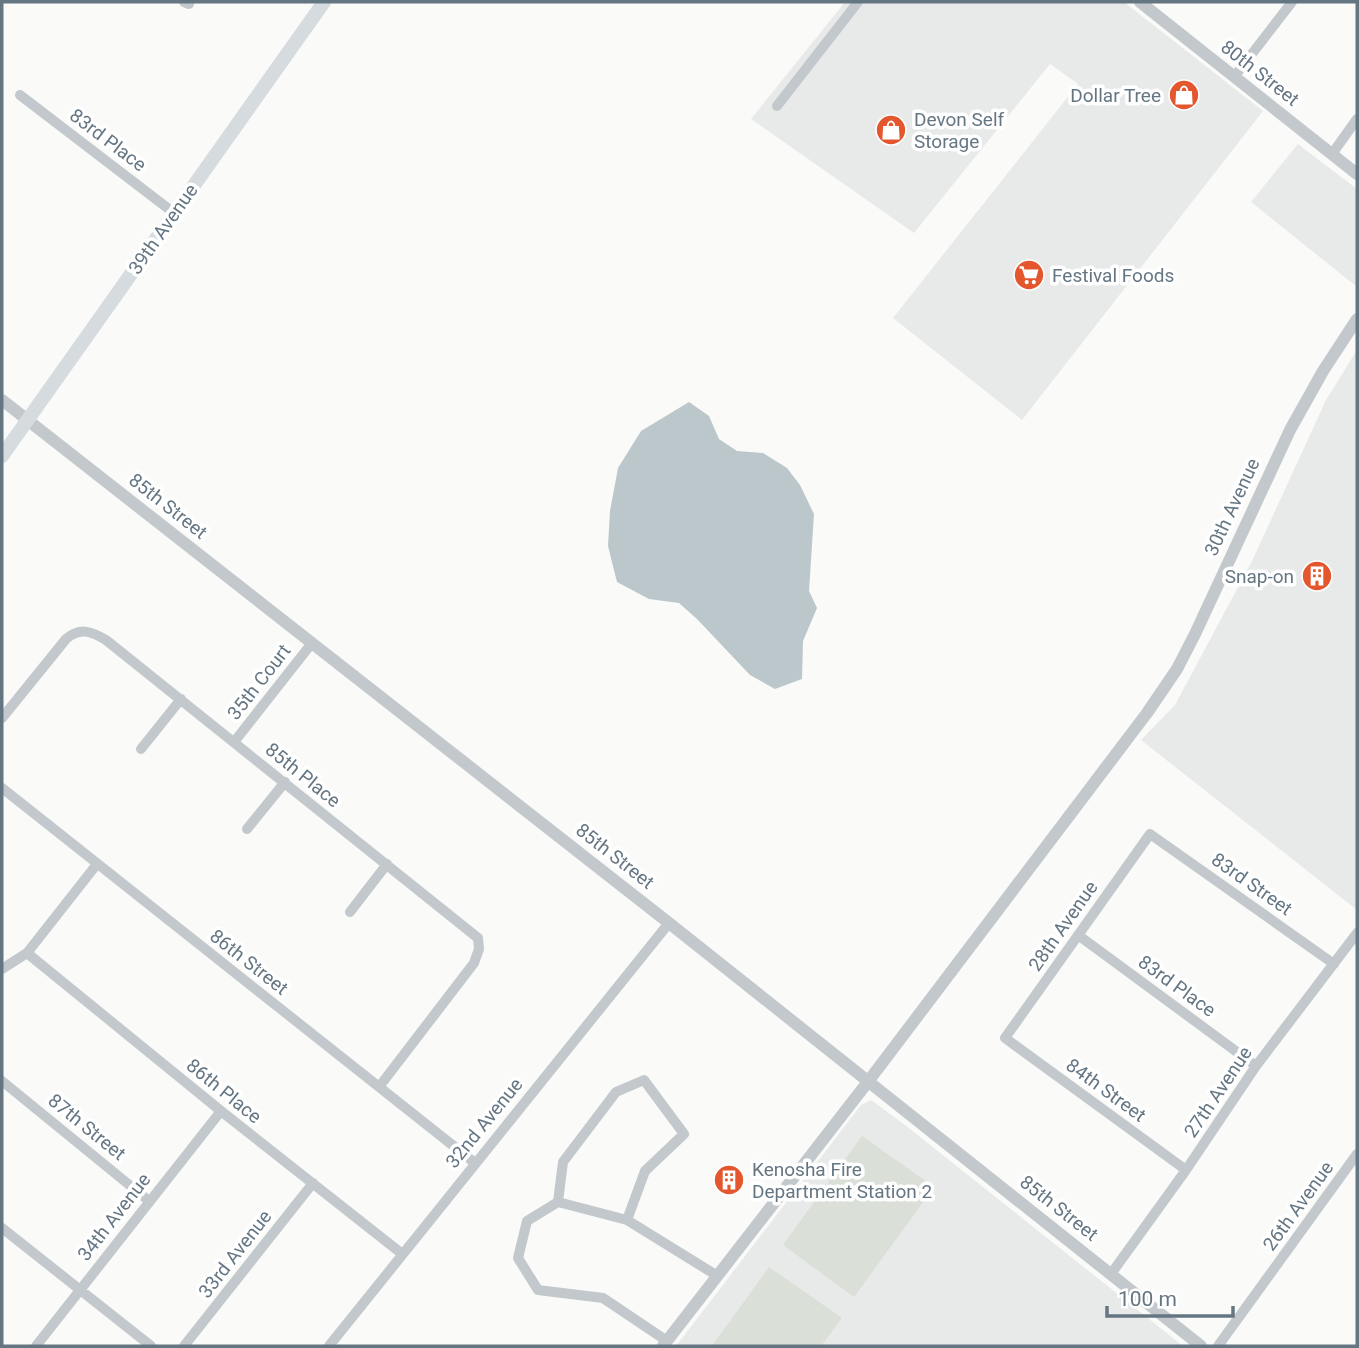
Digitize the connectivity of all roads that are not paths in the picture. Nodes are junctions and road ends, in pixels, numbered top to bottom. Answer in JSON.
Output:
{"nodes":[{"id":1,"x":324,"y":2,"type":"edge"},
{"id":2,"x":858,"y":2,"type":"edge"},
{"id":3,"x":1141,"y":2,"type":"edge"},
{"id":4,"x":1292,"y":2,"type":"edge"},
{"id":5,"x":1234,"y":77,"type":"junction"},
{"id":6,"x":20,"y":95,"type":"dead end"},
{"id":7,"x":777,"y":106,"type":"dead end"},
{"id":8,"x":1357,"y":120,"type":"edge"},
{"id":9,"x":1332,"y":154,"type":"junction"},
{"id":10,"x":1357,"y":174,"type":"edge"},
{"id":11,"x":174,"y":213,"type":"junction"},
{"id":12,"x":1357,"y":319,"type":"edge"},
{"id":13,"x":2,"y":400,"type":"edge"},
{"id":14,"x":27,"y":420,"type":"junction"},
{"id":15,"x":2,"y":456,"type":"edge"},
{"id":16,"x":312,"y":643,"type":"junction"},
{"id":17,"x":181,"y":699,"type":"junction"},
{"id":18,"x":2,"y":718,"type":"edge"},
{"id":19,"x":234,"y":742,"type":"junction"},
{"id":20,"x":141,"y":749,"type":"dead end"},
{"id":21,"x":285,"y":782,"type":"junction"},
{"id":22,"x":2,"y":788,"type":"edge"},
{"id":23,"x":247,"y":829,"type":"dead end"},
{"id":24,"x":1150,"y":834,"type":"joint"},
{"id":25,"x":97,"y":864,"type":"junction"},
{"id":26,"x":387,"y":864,"type":"junction"},
{"id":27,"x":350,"y":912,"type":"dead end"},
{"id":28,"x":669,"y":923,"type":"junction"},
{"id":29,"x":1357,"y":933,"type":"edge"},
{"id":30,"x":1078,"y":935,"type":"junction"},
{"id":31,"x":27,"y":953,"type":"junction"},
{"id":32,"x":1334,"y":964,"type":"junction"},
{"id":33,"x":2,"y":969,"type":"edge"},
{"id":34,"x":1005,"y":1038,"type":"joint"},
{"id":35,"x":1256,"y":1066,"type":"junction"},
{"id":36,"x":2,"y":1080,"type":"edge"},
{"id":37,"x":867,"y":1083,"type":"junction"},
{"id":38,"x":379,"y":1087,"type":"junction"},
{"id":39,"x":221,"y":1111,"type":"junction"},
{"id":40,"x":1357,"y":1154,"type":"edge"},
{"id":41,"x":475,"y":1163,"type":"junction"},
{"id":42,"x":1186,"y":1170,"type":"junction"},
{"id":43,"x":313,"y":1183,"type":"junction"},
{"id":44,"x":149,"y":1200,"type":"junction"},
{"id":45,"x":558,"y":1202,"type":"junction"},
{"id":46,"x":627,"y":1220,"type":"junction"},
{"id":47,"x":2,"y":1228,"type":"edge"},
{"id":48,"x":401,"y":1253,"type":"junction"},
{"id":49,"x":1111,"y":1273,"type":"junction"},
{"id":50,"x":716,"y":1275,"type":"junction"},
{"id":51,"x":80,"y":1290,"type":"junction"},
{"id":52,"x":665,"y":1344,"type":"edge"},
{"id":53,"x":36,"y":1346,"type":"edge"},
{"id":54,"x":150,"y":1346,"type":"edge"},
{"id":55,"x":184,"y":1346,"type":"edge"},
{"id":56,"x":329,"y":1346,"type":"edge"},
{"id":57,"x":1201,"y":1346,"type":"edge"},
{"id":58,"x":1218,"y":1346,"type":"edge"}],
"edges":[{"from":1,"to":11,"type":"main road","name":"39th Avenue"},
{"from":2,"to":7,"type":"street"},
{"from":3,"to":5,"type":"street","name":"80th Street"},
{"from":4,"to":5,"type":"street"},
{"from":5,"to":9,"type":"street","name":"80th Street"},
{"from":6,"to":11,"type":"street","name":"83rd Place"},
{"from":8,"to":9,"type":"street"},
{"from":9,"to":10,"type":"street","name":"80th Street"},
{"from":11,"to":14,"type":"main road","name":"39th Avenue"},
{"from":12,"to":37,"type":"street","name":"30th Avenue"},
{"from":13,"to":14,"type":"street","name":"85th Street"},
{"from":14,"to":15,"type":"main road","name":"39th Avenue"},
{"from":14,"to":16,"type":"street","name":"85th Street"},
{"from":16,"to":19,"type":"street","name":"35th Court"},
{"from":16,"to":28,"type":"street","name":"85th Street"},
{"from":17,"to":18,"type":"street","name":"85th Place"},
{"from":17,"to":19,"type":"street","name":"85th Place"},
{"from":17,"to":20,"type":"street"},
{"from":19,"to":21,"type":"street","name":"85th Place"},
{"from":21,"to":23,"type":"street"},
{"from":21,"to":26,"type":"street","name":"85th Place"},
{"from":22,"to":25,"type":"street","name":"86th Street"},
{"from":24,"to":30,"type":"street","name":"28th Avenue"},
{"from":24,"to":32,"type":"street","name":"83rd Street"},
{"from":25,"to":31,"type":"street"},
{"from":25,"to":38,"type":"street","name":"86th Street"},
{"from":26,"to":27,"type":"street"},
{"from":26,"to":38,"type":"street","name":"85th Place"},
{"from":28,"to":37,"type":"street","name":"85th Street"},
{"from":28,"to":41,"type":"street","name":"32nd Avenue"},
{"from":29,"to":32,"type":"street","name":"27th Avenue"},
{"from":30,"to":34,"type":"street","name":"28th Avenue"},
{"from":30,"to":35,"type":"street","name":"83rd Place"},
{"from":31,"to":33,"type":"street"},
{"from":31,"to":39,"type":"street","name":"86th Place"},
{"from":32,"to":35,"type":"street","name":"27th Avenue"},
{"from":34,"to":42,"type":"street","name":"84th Street"},
{"from":35,"to":42,"type":"street","name":"27th Avenue"},
{"from":36,"to":44,"type":"street","name":"87th Street"},
{"from":37,"to":49,"type":"street","name":"85th Street"},
{"from":37,"to":50,"type":"street","name":"30th Avenue"},
{"from":38,"to":41,"type":"street","name":"86th Street"},
{"from":39,"to":43,"type":"street","name":"86th Place"},
{"from":39,"to":44,"type":"street","name":"34th Avenue"},
{"from":40,"to":58,"type":"street","name":"26th Avenue"},
{"from":41,"to":48,"type":"street","name":"32nd Avenue"},
{"from":42,"to":49,"type":"street","name":"27th Avenue"},
{"from":43,"to":48,"type":"street","name":"86th Place"},
{"from":43,"to":55,"type":"street","name":"33rd Avenue"},
{"from":44,"to":51,"type":"street","name":"34th Avenue"},
{"from":45,"to":46,"type":"street"},
{"from":45,"to":46,"type":"street"},
{"from":45,"to":52,"type":"street"},
{"from":46,"to":50,"type":"street"},
{"from":47,"to":51,"type":"street"},
{"from":48,"to":56,"type":"street","name":"32nd Avenue"},
{"from":49,"to":57,"type":"street","name":"85th Street"},
{"from":50,"to":52,"type":"street","name":"30th Avenue"},
{"from":51,"to":53,"type":"street","name":"34th Avenue"},
{"from":51,"to":54,"type":"street"}]}
